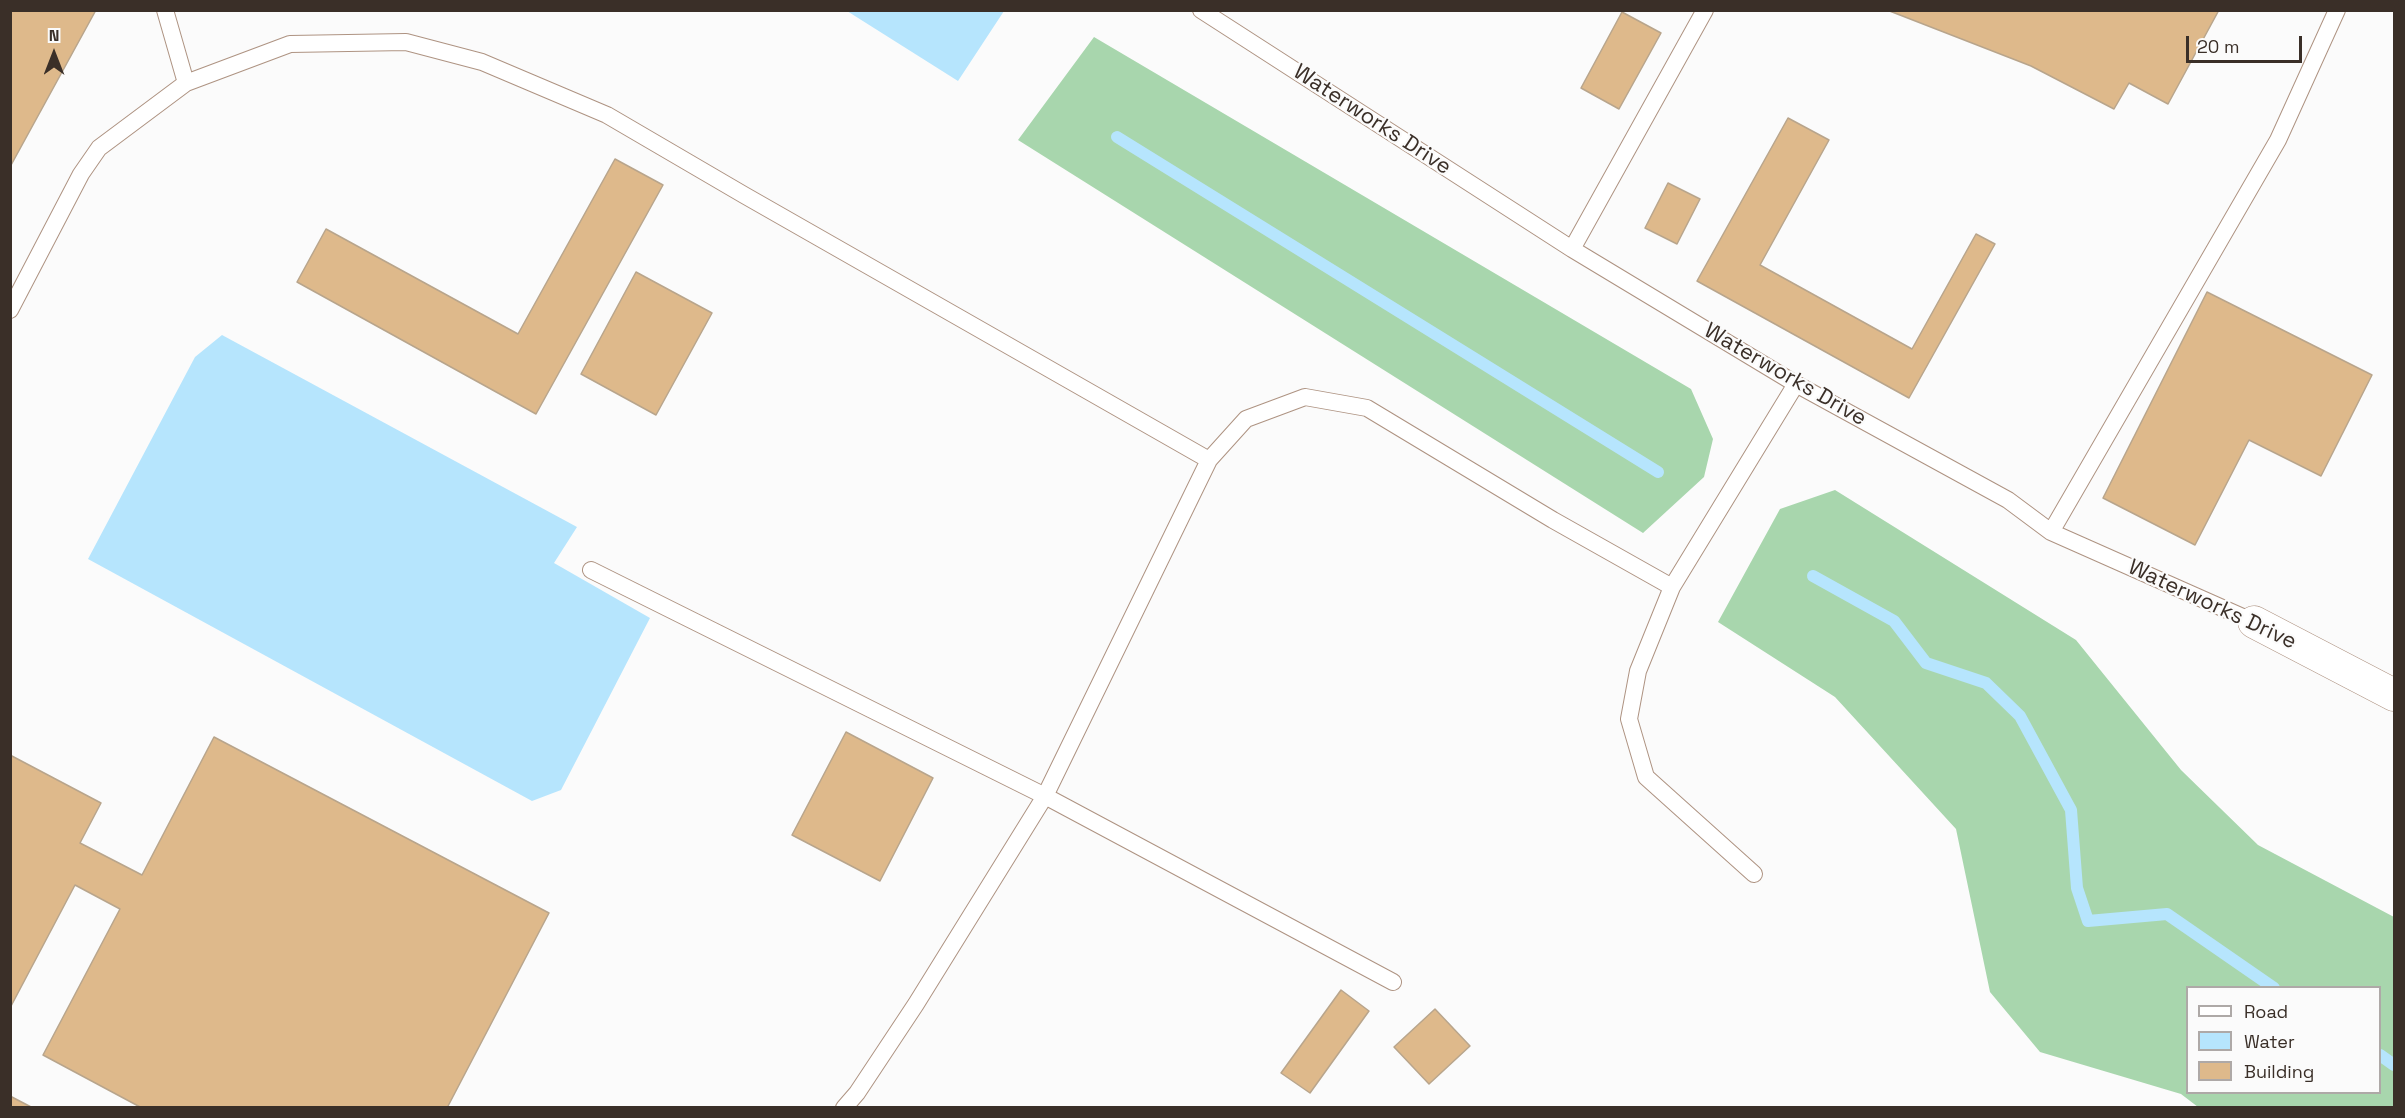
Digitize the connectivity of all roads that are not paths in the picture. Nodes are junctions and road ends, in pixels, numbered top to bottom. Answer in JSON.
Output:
{"nodes":[{"id":1,"x":165,"y":10,"type":"edge"},
{"id":2,"x":1201,"y":10,"type":"edge"},
{"id":3,"x":1705,"y":10,"type":"edge"},
{"id":4,"x":2337,"y":10,"type":"edge"},
{"id":5,"x":186,"y":83,"type":"junction"},
{"id":6,"x":1572,"y":249,"type":"junction"},
{"id":7,"x":10,"y":310,"type":"edge"},
{"id":8,"x":1796,"y":384,"type":"junction"},
{"id":9,"x":1209,"y":460,"type":"junction"},
{"id":10,"x":2050,"y":532,"type":"junction"},
{"id":11,"x":591,"y":570,"type":"dead end"},
{"id":12,"x":1672,"y":587,"type":"junction"},
{"id":13,"x":2254,"y":622,"type":"joint"},
{"id":14,"x":2394,"y":695,"type":"edge"},
{"id":15,"x":1045,"y":796,"type":"junction"},
{"id":16,"x":1755,"y":874,"type":"dead end"},
{"id":17,"x":1393,"y":982,"type":"dead end"},
{"id":18,"x":844,"y":1107,"type":"edge"}],
"edges":[{"from":1,"to":5,"type":"lane"},
{"from":2,"to":6,"type":"lane","name":"Waterworks Drive"},
{"from":3,"to":6,"type":"lane"},
{"from":4,"to":10,"type":"lane"},
{"from":5,"to":7,"type":"lane"},
{"from":5,"to":9,"type":"lane"},
{"from":6,"to":8,"type":"lane","name":"Waterworks Drive"},
{"from":8,"to":10,"type":"lane","name":"Waterworks Drive"},
{"from":8,"to":12,"type":"lane"},
{"from":9,"to":12,"type":"lane"},
{"from":9,"to":15,"type":"lane"},
{"from":10,"to":13,"type":"lane","name":"Waterworks Drive"},
{"from":11,"to":15,"type":"lane"},
{"from":12,"to":16,"type":"lane"},
{"from":13,"to":14,"type":"street","name":"Waterworks Drive"},
{"from":15,"to":17,"type":"lane"},
{"from":15,"to":18,"type":"lane"}]}
